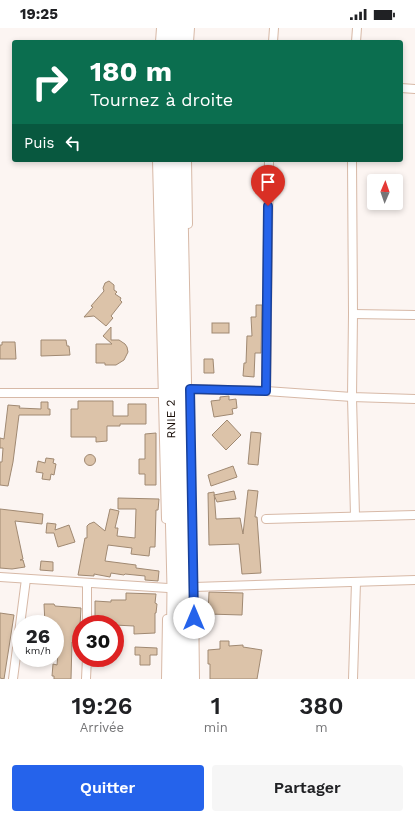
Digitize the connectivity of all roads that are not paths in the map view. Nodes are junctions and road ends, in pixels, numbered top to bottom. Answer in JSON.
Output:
{"nodes":[{"id":1,"x":161,"y":28,"type":"edge"},
{"id":2,"x":170,"y":28,"type":"edge"},
{"id":3,"x":181,"y":28,"type":"edge"},
{"id":4,"x":190,"y":28,"type":"edge"},
{"id":5,"x":274,"y":28,"type":"edge"},
{"id":6,"x":357,"y":28,"type":"edge"},
{"id":7,"x":160,"y":40,"type":"edge"},
{"id":8,"x":169,"y":40,"type":"edge"},
{"id":9,"x":180,"y":40,"type":"edge"},
{"id":10,"x":189,"y":40,"type":"edge"},
{"id":11,"x":273,"y":40,"type":"edge"},
{"id":12,"x":356,"y":40,"type":"edge"},
{"id":13,"x":403,"y":88,"type":"edge"},
{"id":14,"x":415,"y":89,"type":"edge"},
{"id":15,"x":157,"y":162,"type":"edge"},
{"id":16,"x":166,"y":162,"type":"edge"},
{"id":17,"x":179,"y":162,"type":"edge"},
{"id":18,"x":187,"y":162,"type":"edge"},
{"id":19,"x":269,"y":162,"type":"edge"},
{"id":20,"x":352,"y":162,"type":"edge"},
{"id":21,"x":354,"y":314,"type":"junction"},
{"id":22,"x":415,"y":315,"type":"edge"},
{"id":23,"x":190,"y":389,"type":"junction"},
{"id":24,"x":266,"y":391,"type":"junction"},
{"id":25,"x":0,"y":393,"type":"edge"},
{"id":26,"x":162,"y":393,"type":"junction"},
{"id":27,"x":352,"y":397,"type":"junction"},
{"id":28,"x":415,"y":399,"type":"edge"},
{"id":29,"x":415,"y":515,"type":"edge"},
{"id":30,"x":355,"y":516,"type":"junction"},
{"id":31,"x":266,"y":518,"type":"dead end"},
{"id":32,"x":0,"y":577,"type":"edge"},
{"id":33,"x":26,"y":579,"type":"junction"},
{"id":34,"x":415,"y":580,"type":"edge"},
{"id":35,"x":356,"y":582,"type":"junction"},
{"id":36,"x":87,"y":583,"type":"junction"},
{"id":37,"x":194,"y":587,"type":"junction"},
{"id":38,"x":168,"y":588,"type":"junction"},
{"id":39,"x":87,"y":615,"type":"edge"},
{"id":40,"x":87,"y":667,"type":"edge"},
{"id":41,"x":13,"y":679,"type":"edge"},
{"id":42,"x":86,"y":679,"type":"edge"},
{"id":43,"x":166,"y":679,"type":"edge"},
{"id":44,"x":174,"y":679,"type":"edge"},
{"id":45,"x":186,"y":679,"type":"edge"},
{"id":46,"x":195,"y":679,"type":"edge"},
{"id":47,"x":353,"y":679,"type":"edge"}],
"edges":[{"from":1,"to":7,"type":"street"},
{"from":2,"to":8,"type":"highway"},
{"from":3,"to":9,"type":"highway"},
{"from":4,"to":10,"type":"street"},
{"from":5,"to":11,"type":"street"},
{"from":6,"to":12,"type":"street"},
{"from":13,"to":14,"type":"street"},
{"from":15,"to":26,"type":"street"},
{"from":16,"to":44,"type":"highway","name":"RNIE 2","number":"RNIE 2"},
{"from":17,"to":45,"type":"highway","name":"RNIE 2","number":"RNIE 2"},
{"from":18,"to":23,"type":"street"},
{"from":19,"to":24,"type":"street"},
{"from":20,"to":21,"type":"street"},
{"from":21,"to":22,"type":"street"},
{"from":21,"to":27,"type":"street"},
{"from":23,"to":24,"type":"street"},
{"from":23,"to":37,"type":"street"},
{"from":24,"to":27,"type":"street"},
{"from":25,"to":26,"type":"street"},
{"from":26,"to":38,"type":"street"},
{"from":27,"to":28,"type":"street"},
{"from":27,"to":30,"type":"street"},
{"from":29,"to":30,"type":"street"},
{"from":30,"to":31,"type":"street"},
{"from":32,"to":33,"type":"street"},
{"from":33,"to":36,"type":"street"},
{"from":33,"to":41,"type":"street"},
{"from":34,"to":35,"type":"street"},
{"from":35,"to":37,"type":"street"},
{"from":35,"to":47,"type":"street"},
{"from":36,"to":38,"type":"street"},
{"from":36,"to":39,"type":"street"},
{"from":37,"to":46,"type":"street"},
{"from":38,"to":43,"type":"street"},
{"from":40,"to":42,"type":"street"}]}
